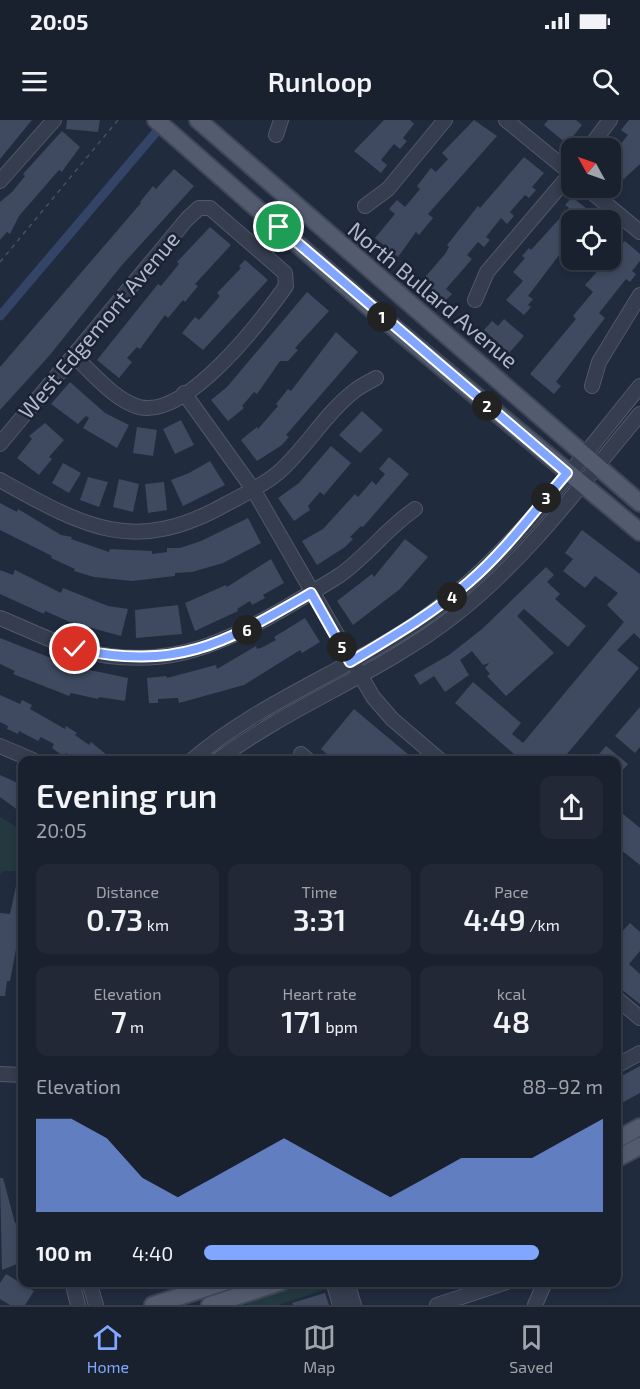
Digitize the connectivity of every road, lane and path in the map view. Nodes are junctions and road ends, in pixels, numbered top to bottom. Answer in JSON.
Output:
{"nodes":[{"id":1,"x":54,"y":120,"type":"edge"},
{"id":2,"x":118,"y":120,"type":"edge"},
{"id":3,"x":198,"y":120,"type":"edge"},
{"id":4,"x":281,"y":120,"type":"edge"},
{"id":5,"x":446,"y":120,"type":"edge"},
{"id":6,"x":506,"y":120,"type":"edge"},
{"id":7,"x":610,"y":120,"type":"edge"},
{"id":8,"x":162,"y":125,"type":"edge"},
{"id":9,"x":276,"y":135,"type":"dead end"},
{"id":10,"x":596,"y":138,"type":"edge"},
{"id":11,"x":561,"y":165,"type":"edge"},
{"id":12,"x":0,"y":181,"type":"edge"},
{"id":13,"x":561,"y":185,"type":"edge"},
{"id":14,"x":599,"y":198,"type":"edge"},
{"id":15,"x":365,"y":206,"type":"dead end"},
{"id":16,"x":640,"y":232,"type":"edge"},
{"id":17,"x":0,"y":262,"type":"edge"},
{"id":18,"x":640,"y":296,"type":"edge"},
{"id":19,"x":475,"y":300,"type":"dead end"},
{"id":20,"x":74,"y":356,"type":"junction"},
{"id":21,"x":376,"y":378,"type":"dead end"},
{"id":22,"x":592,"y":386,"type":"dead end"},
{"id":23,"x":640,"y":386,"type":"edge"},
{"id":24,"x":184,"y":393,"type":"junction"},
{"id":25,"x":640,"y":414,"type":"edge"},
{"id":26,"x":0,"y":444,"type":"edge"},
{"id":27,"x":583,"y":454,"type":"junction"},
{"id":28,"x":597,"y":466,"type":"junction"},
{"id":29,"x":567,"y":473,"type":"junction"},
{"id":30,"x":0,"y":480,"type":"edge"},
{"id":31,"x":581,"y":483,"type":"junction"},
{"id":32,"x":253,"y":489,"type":"junction"},
{"id":33,"x":640,"y":503,"type":"edge"},
{"id":34,"x":415,"y":509,"type":"dead end"},
{"id":35,"x":640,"y":532,"type":"edge"},
{"id":36,"x":311,"y":593,"type":"junction"},
{"id":37,"x":0,"y":618,"type":"edge"},
{"id":38,"x":350,"y":662,"type":"junction"},
{"id":39,"x":359,"y":675,"type":"junction"},
{"id":40,"x":0,"y":746,"type":"edge"},
{"id":41,"x":24,"y":756,"type":"edge"},
{"id":42,"x":198,"y":756,"type":"edge"},
{"id":43,"x":225,"y":756,"type":"edge"},
{"id":44,"x":435,"y":756,"type":"edge"},
{"id":45,"x":621,"y":1002,"type":"edge"},
{"id":46,"x":640,"y":1018,"type":"edge"},
{"id":47,"x":640,"y":1053,"type":"edge"},
{"id":48,"x":621,"y":1063,"type":"edge"},
{"id":49,"x":0,"y":1074,"type":"edge"},
{"id":50,"x":18,"y":1075,"type":"edge"},
{"id":51,"x":640,"y":1127,"type":"edge"},
{"id":52,"x":621,"y":1137,"type":"edge"},
{"id":53,"x":640,"y":1146,"type":"edge"},
{"id":54,"x":621,"y":1156,"type":"edge"},
{"id":55,"x":73,"y":1287,"type":"edge"},
{"id":56,"x":91,"y":1287,"type":"edge"},
{"id":57,"x":209,"y":1287,"type":"edge"},
{"id":58,"x":267,"y":1287,"type":"edge"},
{"id":59,"x":335,"y":1287,"type":"edge"},
{"id":60,"x":349,"y":1287,"type":"edge"},
{"id":61,"x":492,"y":1287,"type":"edge"},
{"id":62,"x":543,"y":1287,"type":"edge"},
{"id":63,"x":218,"y":1304,"type":"edge"},
{"id":64,"x":78,"y":1305,"type":"edge"},
{"id":65,"x":96,"y":1305,"type":"edge"},
{"id":66,"x":153,"y":1305,"type":"edge"},
{"id":67,"x":340,"y":1305,"type":"edge"},
{"id":68,"x":354,"y":1305,"type":"edge"},
{"id":69,"x":437,"y":1305,"type":"edge"},
{"id":70,"x":535,"y":1305,"type":"edge"}],
"edges":[{"from":1,"to":12,"type":"street"},
{"from":2,"to":17,"type":"path"},
{"from":3,"to":27,"type":"main road","name":"North Bullard Avenue"},
{"from":4,"to":9,"type":"street"},
{"from":5,"to":15,"type":"street"},
{"from":6,"to":11,"type":"street"},
{"from":7,"to":10,"type":"street"},
{"from":8,"to":29,"type":"main road"},
{"from":13,"to":19,"type":"street"},
{"from":14,"to":16,"type":"street"},
{"from":18,"to":22,"type":"street"},
{"from":20,"to":24,"type":"street"},
{"from":20,"to":24,"type":"street","name":"West Edgemont Avenue"},
{"from":20,"to":26,"type":"street","name":"West Edgemont Avenue"},
{"from":21,"to":32,"type":"street"},
{"from":23,"to":27,"type":"street"},
{"from":24,"to":32,"type":"street"},
{"from":25,"to":28,"type":"street"},
{"from":27,"to":28,"type":"main road","name":"North Bullard Avenue"},
{"from":27,"to":29,"type":"street"},
{"from":28,"to":31,"type":"street"},
{"from":28,"to":33,"type":"main road","name":"North Bullard Avenue"},
{"from":29,"to":31,"type":"main road"},
{"from":29,"to":38,"type":"street"},
{"from":30,"to":32,"type":"street"},
{"from":31,"to":35,"type":"main road"},
{"from":31,"to":39,"type":"street"},
{"from":32,"to":36,"type":"street"},
{"from":34,"to":36,"type":"street"},
{"from":36,"to":37,"type":"street"},
{"from":36,"to":38,"type":"street"},
{"from":38,"to":39,"type":"street"},
{"from":38,"to":42,"type":"street"},
{"from":39,"to":43,"type":"street"},
{"from":39,"to":44,"type":"street"},
{"from":40,"to":41,"type":"street"},
{"from":45,"to":46,"type":"street"},
{"from":47,"to":48,"type":"street"},
{"from":49,"to":50,"type":"street"},
{"from":51,"to":52,"type":"main road"},
{"from":53,"to":54,"type":"main road"},
{"from":55,"to":64,"type":"street"},
{"from":56,"to":65,"type":"street"},
{"from":57,"to":66,"type":"main road"},
{"from":58,"to":63,"type":"main road"},
{"from":59,"to":67,"type":"street"},
{"from":60,"to":68,"type":"street"},
{"from":61,"to":69,"type":"street"},
{"from":62,"to":70,"type":"street"}]}
